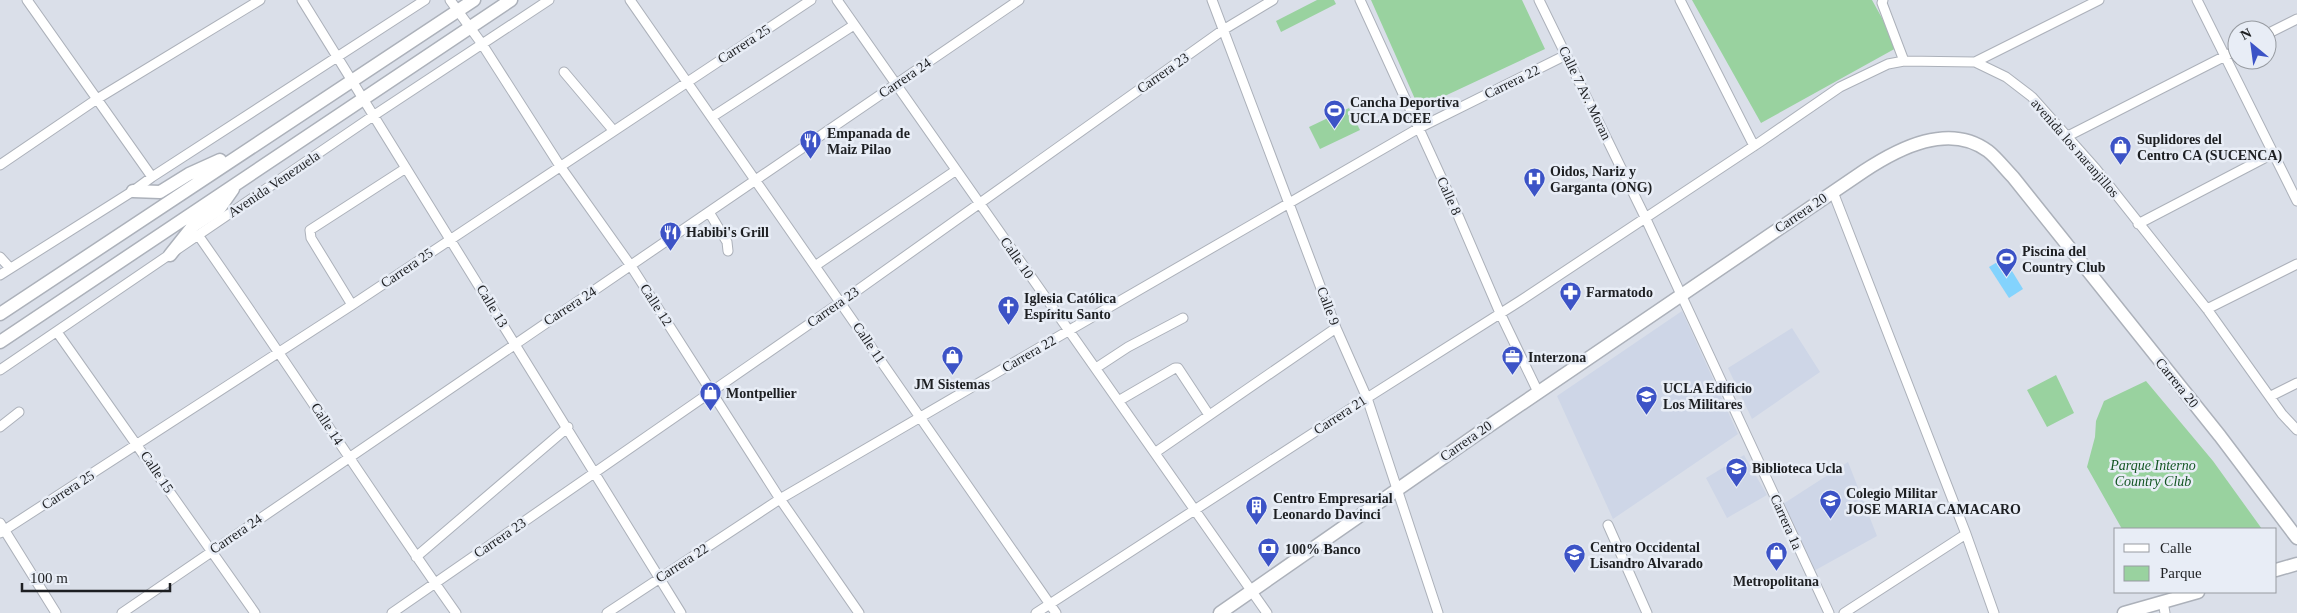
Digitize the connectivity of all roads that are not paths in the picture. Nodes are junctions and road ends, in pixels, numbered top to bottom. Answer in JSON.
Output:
{"nodes":[{"id":1,"x":27,"y":0,"type":"edge"},
{"id":2,"x":260,"y":0,"type":"edge"},
{"id":3,"x":302,"y":0,"type":"edge"},
{"id":4,"x":425,"y":0,"type":"edge"},
{"id":5,"x":450,"y":0,"type":"edge"},
{"id":6,"x":474,"y":0,"type":"edge"},
{"id":7,"x":511,"y":0,"type":"edge"},
{"id":8,"x":549,"y":0,"type":"edge"},
{"id":9,"x":630,"y":0,"type":"edge"},
{"id":10,"x":811,"y":0,"type":"edge"},
{"id":11,"x":837,"y":0,"type":"edge"},
{"id":12,"x":1019,"y":0,"type":"edge"},
{"id":13,"x":1212,"y":0,"type":"edge"},
{"id":14,"x":1274,"y":0,"type":"edge"},
{"id":15,"x":1360,"y":0,"type":"edge"},
{"id":16,"x":1539,"y":0,"type":"edge"},
{"id":17,"x":1680,"y":0,"type":"edge"},
{"id":18,"x":1883,"y":0,"type":"edge"},
{"id":19,"x":2099,"y":0,"type":"edge"},
{"id":20,"x":2197,"y":0,"type":"edge"},
{"id":21,"x":457,"y":12,"type":"junction"},
{"id":22,"x":2297,"y":19,"type":"edge"},
{"id":23,"x":854,"y":25,"type":"junction"},
{"id":24,"x":469,"y":28,"type":"junction"},
{"id":25,"x":2277,"y":29,"type":"edge"},
{"id":26,"x":1223,"y":30,"type":"junction"},
{"id":27,"x":482,"y":44,"type":"junction"},
{"id":28,"x":1566,"y":55,"type":"junction"},
{"id":29,"x":2227,"y":55,"type":"edge"},
{"id":30,"x":2224,"y":56,"type":"junction"},
{"id":31,"x":338,"y":57,"type":"junction"},
{"id":32,"x":1904,"y":61,"type":"junction"},
{"id":33,"x":1975,"y":62,"type":"junction"},
{"id":34,"x":564,"y":72,"type":"dead end"},
{"id":35,"x":351,"y":82,"type":"junction"},
{"id":36,"x":687,"y":82,"type":"junction"},
{"id":37,"x":895,"y":85,"type":"junction"},
{"id":38,"x":362,"y":98,"type":"junction"},
{"id":39,"x":97,"y":99,"type":"junction"},
{"id":40,"x":373,"y":116,"type":"junction"},
{"id":41,"x":712,"y":117,"type":"junction"},
{"id":42,"x":1419,"y":128,"type":"junction"},
{"id":43,"x":613,"y":130,"type":"junction"},
{"id":44,"x":2068,"y":136,"type":"junction"},
{"id":45,"x":252,"y":146,"type":"junction"},
{"id":46,"x":1754,"y":146,"type":"junction"},
{"id":47,"x":2274,"y":153,"type":"junction"},
{"id":48,"x":0,"y":165,"type":"edge"},
{"id":49,"x":560,"y":166,"type":"junction"},
{"id":50,"x":406,"y":168,"type":"junction"},
{"id":51,"x":955,"y":171,"type":"junction"},
{"id":52,"x":152,"y":177,"type":"junction"},
{"id":53,"x":755,"y":180,"type":"junction"},
{"id":54,"x":238,"y":183,"type":"junction"},
{"id":55,"x":133,"y":192,"type":"junction"},
{"id":56,"x":1833,"y":192,"type":"junction"},
{"id":57,"x":2297,"y":201,"type":"edge"},
{"id":58,"x":979,"y":204,"type":"junction"},
{"id":59,"x":1289,"y":204,"type":"junction"},
{"id":60,"x":709,"y":212,"type":"junction"},
{"id":61,"x":1645,"y":217,"type":"junction"},
{"id":62,"x":2138,"y":224,"type":"junction"},
{"id":63,"x":198,"y":235,"type":"junction"},
{"id":64,"x":451,"y":239,"type":"junction"},
{"id":65,"x":728,"y":252,"type":"dead end"},
{"id":66,"x":170,"y":255,"type":"junction"},
{"id":67,"x":0,"y":257,"type":"edge"},
{"id":68,"x":2297,"y":264,"type":"edge"},
{"id":69,"x":632,"y":266,"type":"junction"},
{"id":70,"x":815,"y":266,"type":"junction"},
{"id":71,"x":10,"y":268,"type":"junction"},
{"id":72,"x":0,"y":275,"type":"edge"},
{"id":73,"x":1681,"y":294,"type":"junction"},
{"id":74,"x":841,"y":302,"type":"junction"},
{"id":75,"x":352,"y":305,"type":"junction"},
{"id":76,"x":2207,"y":309,"type":"junction"},
{"id":77,"x":1500,"y":313,"type":"junction"},
{"id":78,"x":0,"y":314,"type":"edge"},
{"id":79,"x":1183,"y":318,"type":"dead end"},
{"id":80,"x":1336,"y":328,"type":"junction"},
{"id":81,"x":1068,"y":330,"type":"junction"},
{"id":82,"x":57,"y":332,"type":"junction"},
{"id":83,"x":0,"y":342,"type":"edge"},
{"id":84,"x":514,"y":343,"type":"junction"},
{"id":85,"x":280,"y":352,"type":"junction"},
{"id":86,"x":1096,"y":368,"type":"junction"},
{"id":87,"x":0,"y":370,"type":"edge"},
{"id":88,"x":2297,"y":383,"type":"edge"},
{"id":89,"x":711,"y":390,"type":"junction"},
{"id":90,"x":1538,"y":392,"type":"junction"},
{"id":91,"x":2271,"y":396,"type":"junction"},
{"id":92,"x":1366,"y":398,"type":"junction"},
{"id":93,"x":1120,"y":400,"type":"junction"},
{"id":94,"x":19,"y":412,"type":"dead end"},
{"id":95,"x":1209,"y":415,"type":"junction"},
{"id":96,"x":918,"y":418,"type":"junction"},
{"id":97,"x":0,"y":427,"type":"edge"},
{"id":98,"x":568,"y":427,"type":"junction"},
{"id":99,"x":2297,"y":430,"type":"edge"},
{"id":100,"x":138,"y":445,"type":"junction"},
{"id":101,"x":1156,"y":452,"type":"junction"},
{"id":102,"x":348,"y":457,"type":"junction"},
{"id":103,"x":595,"y":474,"type":"junction"},
{"id":104,"x":1397,"y":489,"type":"junction"},
{"id":105,"x":780,"y":499,"type":"junction"},
{"id":106,"x":1195,"y":509,"type":"junction"},
{"id":107,"x":1608,"y":525,"type":"dead end"},
{"id":108,"x":1,"y":529,"type":"edge"},
{"id":109,"x":1966,"y":534,"type":"junction"},
{"id":110,"x":2297,"y":538,"type":"edge"},
{"id":111,"x":210,"y":552,"type":"junction"},
{"id":112,"x":416,"y":557,"type":"junction"},
{"id":113,"x":2297,"y":564,"type":"edge"},
{"id":114,"x":2277,"y":570,"type":"edge"},
{"id":115,"x":659,"y":577,"type":"junction"},
{"id":116,"x":434,"y":582,"type":"junction"},
{"id":117,"x":1253,"y":590,"type":"junction"},
{"id":118,"x":2196,"y":593,"type":"edge"},
{"id":119,"x":1050,"y":604,"type":"junction"},
{"id":120,"x":2164,"y":607,"type":"edge"},
{"id":121,"x":56,"y":613,"type":"edge"},
{"id":122,"x":122,"y":613,"type":"edge"},
{"id":123,"x":254,"y":613,"type":"edge"},
{"id":124,"x":392,"y":613,"type":"edge"},
{"id":125,"x":456,"y":613,"type":"edge"},
{"id":126,"x":607,"y":613,"type":"edge"},
{"id":127,"x":681,"y":613,"type":"edge"},
{"id":128,"x":859,"y":613,"type":"edge"},
{"id":129,"x":1036,"y":613,"type":"edge"},
{"id":130,"x":1056,"y":613,"type":"edge"},
{"id":131,"x":1220,"y":613,"type":"edge"},
{"id":132,"x":1268,"y":613,"type":"edge"},
{"id":133,"x":1438,"y":613,"type":"edge"},
{"id":134,"x":1647,"y":613,"type":"edge"},
{"id":135,"x":1829,"y":613,"type":"edge"},
{"id":136,"x":1844,"y":613,"type":"edge"},
{"id":137,"x":1994,"y":613,"type":"edge"},
{"id":138,"x":2124,"y":613,"type":"edge"}],
"edges":[{"from":1,"to":39,"type":"street"},
{"from":2,"to":39,"type":"street"},
{"from":3,"to":31,"type":"street","name":"Calle 13"},
{"from":4,"to":31,"type":"street"},
{"from":5,"to":21,"type":"street","name":"Calle 12"},
{"from":6,"to":21,"type":"street"},
{"from":7,"to":24,"type":"street","name":"Avenida Venezuela"},
{"from":8,"to":27,"type":"street","name":"Avenida Venezuela"},
{"from":9,"to":36,"type":"street","name":"Calle 11"},
{"from":10,"to":36,"type":"street","name":"Carrera 25"},
{"from":11,"to":23,"type":"street","name":"Calle 10"},
{"from":12,"to":37,"type":"street","name":"Carrera 24"},
{"from":13,"to":26,"type":"street","name":"Calle 9"},
{"from":14,"to":26,"type":"street","name":"Carrera 23"},
{"from":15,"to":42,"type":"street","name":"Calle 8"},
{"from":16,"to":28,"type":"street","name":"Calle 7 Av. Moran"},
{"from":17,"to":46,"type":"street"},
{"from":18,"to":32,"type":"street"},
{"from":19,"to":33,"type":"street"},
{"from":20,"to":30,"type":"street"},
{"from":21,"to":24,"type":"street","name":"Calle 12"},
{"from":21,"to":35,"type":"street"},
{"from":22,"to":25,"type":"street"},
{"from":23,"to":37,"type":"street","name":"Calle 10"},
{"from":23,"to":41,"type":"street"},
{"from":24,"to":27,"type":"street","name":"Calle 12"},
{"from":24,"to":38,"type":"street","name":"Avenida Venezuela"},
{"from":26,"to":58,"type":"street","name":"Carrera 23"},
{"from":26,"to":59,"type":"street","name":"Calle 9"},
{"from":27,"to":40,"type":"street","name":"Avenida Venezuela"},
{"from":27,"to":49,"type":"street","name":"Calle 12"},
{"from":28,"to":42,"type":"street","name":"Carrera 22"},
{"from":28,"to":61,"type":"street","name":"Calle 7 Av. Moran"},
{"from":29,"to":30,"type":"street"},
{"from":30,"to":44,"type":"street"},
{"from":30,"to":47,"type":"street"},
{"from":31,"to":35,"type":"street","name":"Calle 13"},
{"from":31,"to":52,"type":"street"},
{"from":32,"to":33,"type":"street","name":"avenida los naranjillos"},
{"from":32,"to":46,"type":"street","name":"avenida los naranjillos"},
{"from":33,"to":44,"type":"street","name":"avenida los naranjillos"},
{"from":34,"to":43,"type":"street"},
{"from":35,"to":38,"type":"street","name":"Calle 13"},
{"from":35,"to":45,"type":"street"},
{"from":36,"to":41,"type":"street","name":"Calle 11"},
{"from":36,"to":43,"type":"street","name":"Carrera 25"},
{"from":37,"to":51,"type":"street","name":"Calle 10"},
{"from":37,"to":53,"type":"street","name":"Carrera 24"},
{"from":38,"to":40,"type":"street","name":"Calle 13"},
{"from":38,"to":54,"type":"street","name":"Avenida Venezuela"},
{"from":39,"to":48,"type":"street"},
{"from":39,"to":52,"type":"street"},
{"from":40,"to":50,"type":"street","name":"Calle 13"},
{"from":40,"to":63,"type":"street","name":"Avenida Venezuela"},
{"from":41,"to":53,"type":"street","name":"Calle 11"},
{"from":42,"to":59,"type":"street","name":"Carrera 22"},
{"from":42,"to":77,"type":"street","name":"Calle 8"},
{"from":43,"to":49,"type":"street","name":"Carrera 25"},
{"from":44,"to":62,"type":"street","name":"avenida los naranjillos"},
{"from":45,"to":55,"type":"street"},
{"from":45,"to":78,"type":"street"},
{"from":46,"to":61,"type":"street","name":"avenida los naranjillos"},
{"from":47,"to":57,"type":"street"},
{"from":47,"to":62,"type":"street"},
{"from":49,"to":64,"type":"street","name":"Carrera 25"},
{"from":49,"to":69,"type":"street","name":"Calle 12"},
{"from":50,"to":64,"type":"street","name":"Calle 13"},
{"from":50,"to":75,"type":"street"},
{"from":51,"to":58,"type":"street","name":"Calle 10"},
{"from":51,"to":70,"type":"street"},
{"from":52,"to":55,"type":"street"},
{"from":53,"to":60,"type":"street","name":"Carrera 24"},
{"from":53,"to":70,"type":"street","name":"Calle 11"},
{"from":54,"to":66,"type":"street"},
{"from":54,"to":83,"type":"street","name":"Avenida Venezuela"},
{"from":55,"to":71,"type":"street"},
{"from":56,"to":73,"type":"street","name":"Carrera 20"},
{"from":56,"to":109,"type":"street"},
{"from":56,"to":110,"type":"street","name":"Carrera 20"},
{"from":58,"to":74,"type":"street","name":"Carrera 23"},
{"from":58,"to":81,"type":"street","name":"Calle 10"},
{"from":59,"to":80,"type":"street","name":"Calle 9"},
{"from":59,"to":81,"type":"street","name":"Carrera 22"},
{"from":60,"to":65,"type":"street"},
{"from":60,"to":69,"type":"street","name":"Carrera 24"},
{"from":61,"to":73,"type":"street","name":"Calle 7 Av. Moran"},
{"from":61,"to":77,"type":"street","name":"Carrera 21"},
{"from":62,"to":76,"type":"street","name":"avenida los naranjillos"},
{"from":63,"to":66,"type":"street","name":"Avenida Venezuela"},
{"from":63,"to":85,"type":"street","name":"Calle 14"},
{"from":64,"to":75,"type":"street","name":"Carrera 25"},
{"from":64,"to":84,"type":"street","name":"Calle 13"},
{"from":66,"to":82,"type":"street","name":"Avenida Venezuela"},
{"from":67,"to":71,"type":"street"},
{"from":68,"to":76,"type":"street"},
{"from":69,"to":84,"type":"street","name":"Carrera 24"},
{"from":69,"to":89,"type":"street","name":"Calle 12"},
{"from":70,"to":74,"type":"street","name":"Calle 11"},
{"from":71,"to":72,"type":"street"},
{"from":73,"to":90,"type":"street","name":"Carrera 20"},
{"from":73,"to":135,"type":"street","name":"Carrera 1a"},
{"from":74,"to":89,"type":"street","name":"Carrera 23"},
{"from":74,"to":96,"type":"street","name":"Calle 11"},
{"from":75,"to":85,"type":"street","name":"Carrera 25"},
{"from":76,"to":91,"type":"street","name":"avenida los naranjillos"},
{"from":77,"to":90,"type":"street","name":"Calle 8"},
{"from":77,"to":92,"type":"street","name":"Carrera 21"},
{"from":79,"to":86,"type":"street"},
{"from":80,"to":92,"type":"street","name":"Calle 9"},
{"from":80,"to":95,"type":"street"},
{"from":81,"to":86,"type":"street","name":"Calle 10"},
{"from":81,"to":96,"type":"street","name":"Carrera 22"},
{"from":82,"to":87,"type":"street","name":"Avenida Venezuela"},
{"from":82,"to":100,"type":"street","name":"Calle 15"},
{"from":84,"to":98,"type":"street","name":"Calle 13"},
{"from":84,"to":102,"type":"street","name":"Carrera 24"},
{"from":85,"to":100,"type":"street","name":"Carrera 25"},
{"from":85,"to":102,"type":"street","name":"Calle 14"},
{"from":86,"to":93,"type":"street","name":"Calle 10"},
{"from":88,"to":91,"type":"street"},
{"from":89,"to":103,"type":"street","name":"Carrera 23"},
{"from":89,"to":105,"type":"street","name":"Calle 12"},
{"from":90,"to":104,"type":"street","name":"Carrera 20"},
{"from":91,"to":99,"type":"street","name":"avenida los naranjillos"},
{"from":92,"to":104,"type":"street","name":"Calle 9"},
{"from":92,"to":106,"type":"street","name":"Carrera 21"},
{"from":93,"to":95,"type":"street"},
{"from":93,"to":101,"type":"street","name":"Calle 10"},
{"from":94,"to":97,"type":"street"},
{"from":95,"to":101,"type":"street"},
{"from":96,"to":105,"type":"street","name":"Carrera 22"},
{"from":96,"to":119,"type":"street","name":"Calle 11"},
{"from":98,"to":103,"type":"street","name":"Calle 13"},
{"from":98,"to":112,"type":"street"},
{"from":100,"to":108,"type":"street","name":"Carrera 25"},
{"from":100,"to":111,"type":"street","name":"Calle 15"},
{"from":101,"to":106,"type":"street","name":"Calle 10"},
{"from":102,"to":111,"type":"street","name":"Carrera 24"},
{"from":102,"to":112,"type":"street","name":"Calle 14"},
{"from":103,"to":115,"type":"street","name":"Calle 13"},
{"from":103,"to":116,"type":"street","name":"Carrera 23"},
{"from":104,"to":117,"type":"street","name":"Carrera 20"},
{"from":104,"to":133,"type":"street","name":"Calle 9"},
{"from":105,"to":115,"type":"street","name":"Carrera 22"},
{"from":105,"to":128,"type":"street","name":"Calle 12"},
{"from":106,"to":117,"type":"street","name":"Calle 10"},
{"from":106,"to":119,"type":"street","name":"Carrera 21"},
{"from":107,"to":134,"type":"street"},
{"from":108,"to":121,"type":"street"},
{"from":109,"to":136,"type":"street"},
{"from":109,"to":137,"type":"street"},
{"from":111,"to":122,"type":"street","name":"Carrera 24"},
{"from":111,"to":123,"type":"street","name":"Calle 15"},
{"from":112,"to":116,"type":"street","name":"Calle 14"},
{"from":113,"to":114,"type":"street"},
{"from":115,"to":126,"type":"street","name":"Carrera 22"},
{"from":115,"to":127,"type":"street","name":"Calle 13"},
{"from":116,"to":124,"type":"street","name":"Carrera 23"},
{"from":116,"to":125,"type":"street","name":"Calle 14"},
{"from":117,"to":131,"type":"street","name":"Carrera 20"},
{"from":117,"to":132,"type":"street","name":"Calle 10"},
{"from":118,"to":120,"type":"street"},
{"from":119,"to":129,"type":"street","name":"Carrera 21"},
{"from":119,"to":130,"type":"street","name":"Calle 11"},
{"from":120,"to":138,"type":"street"}]}
